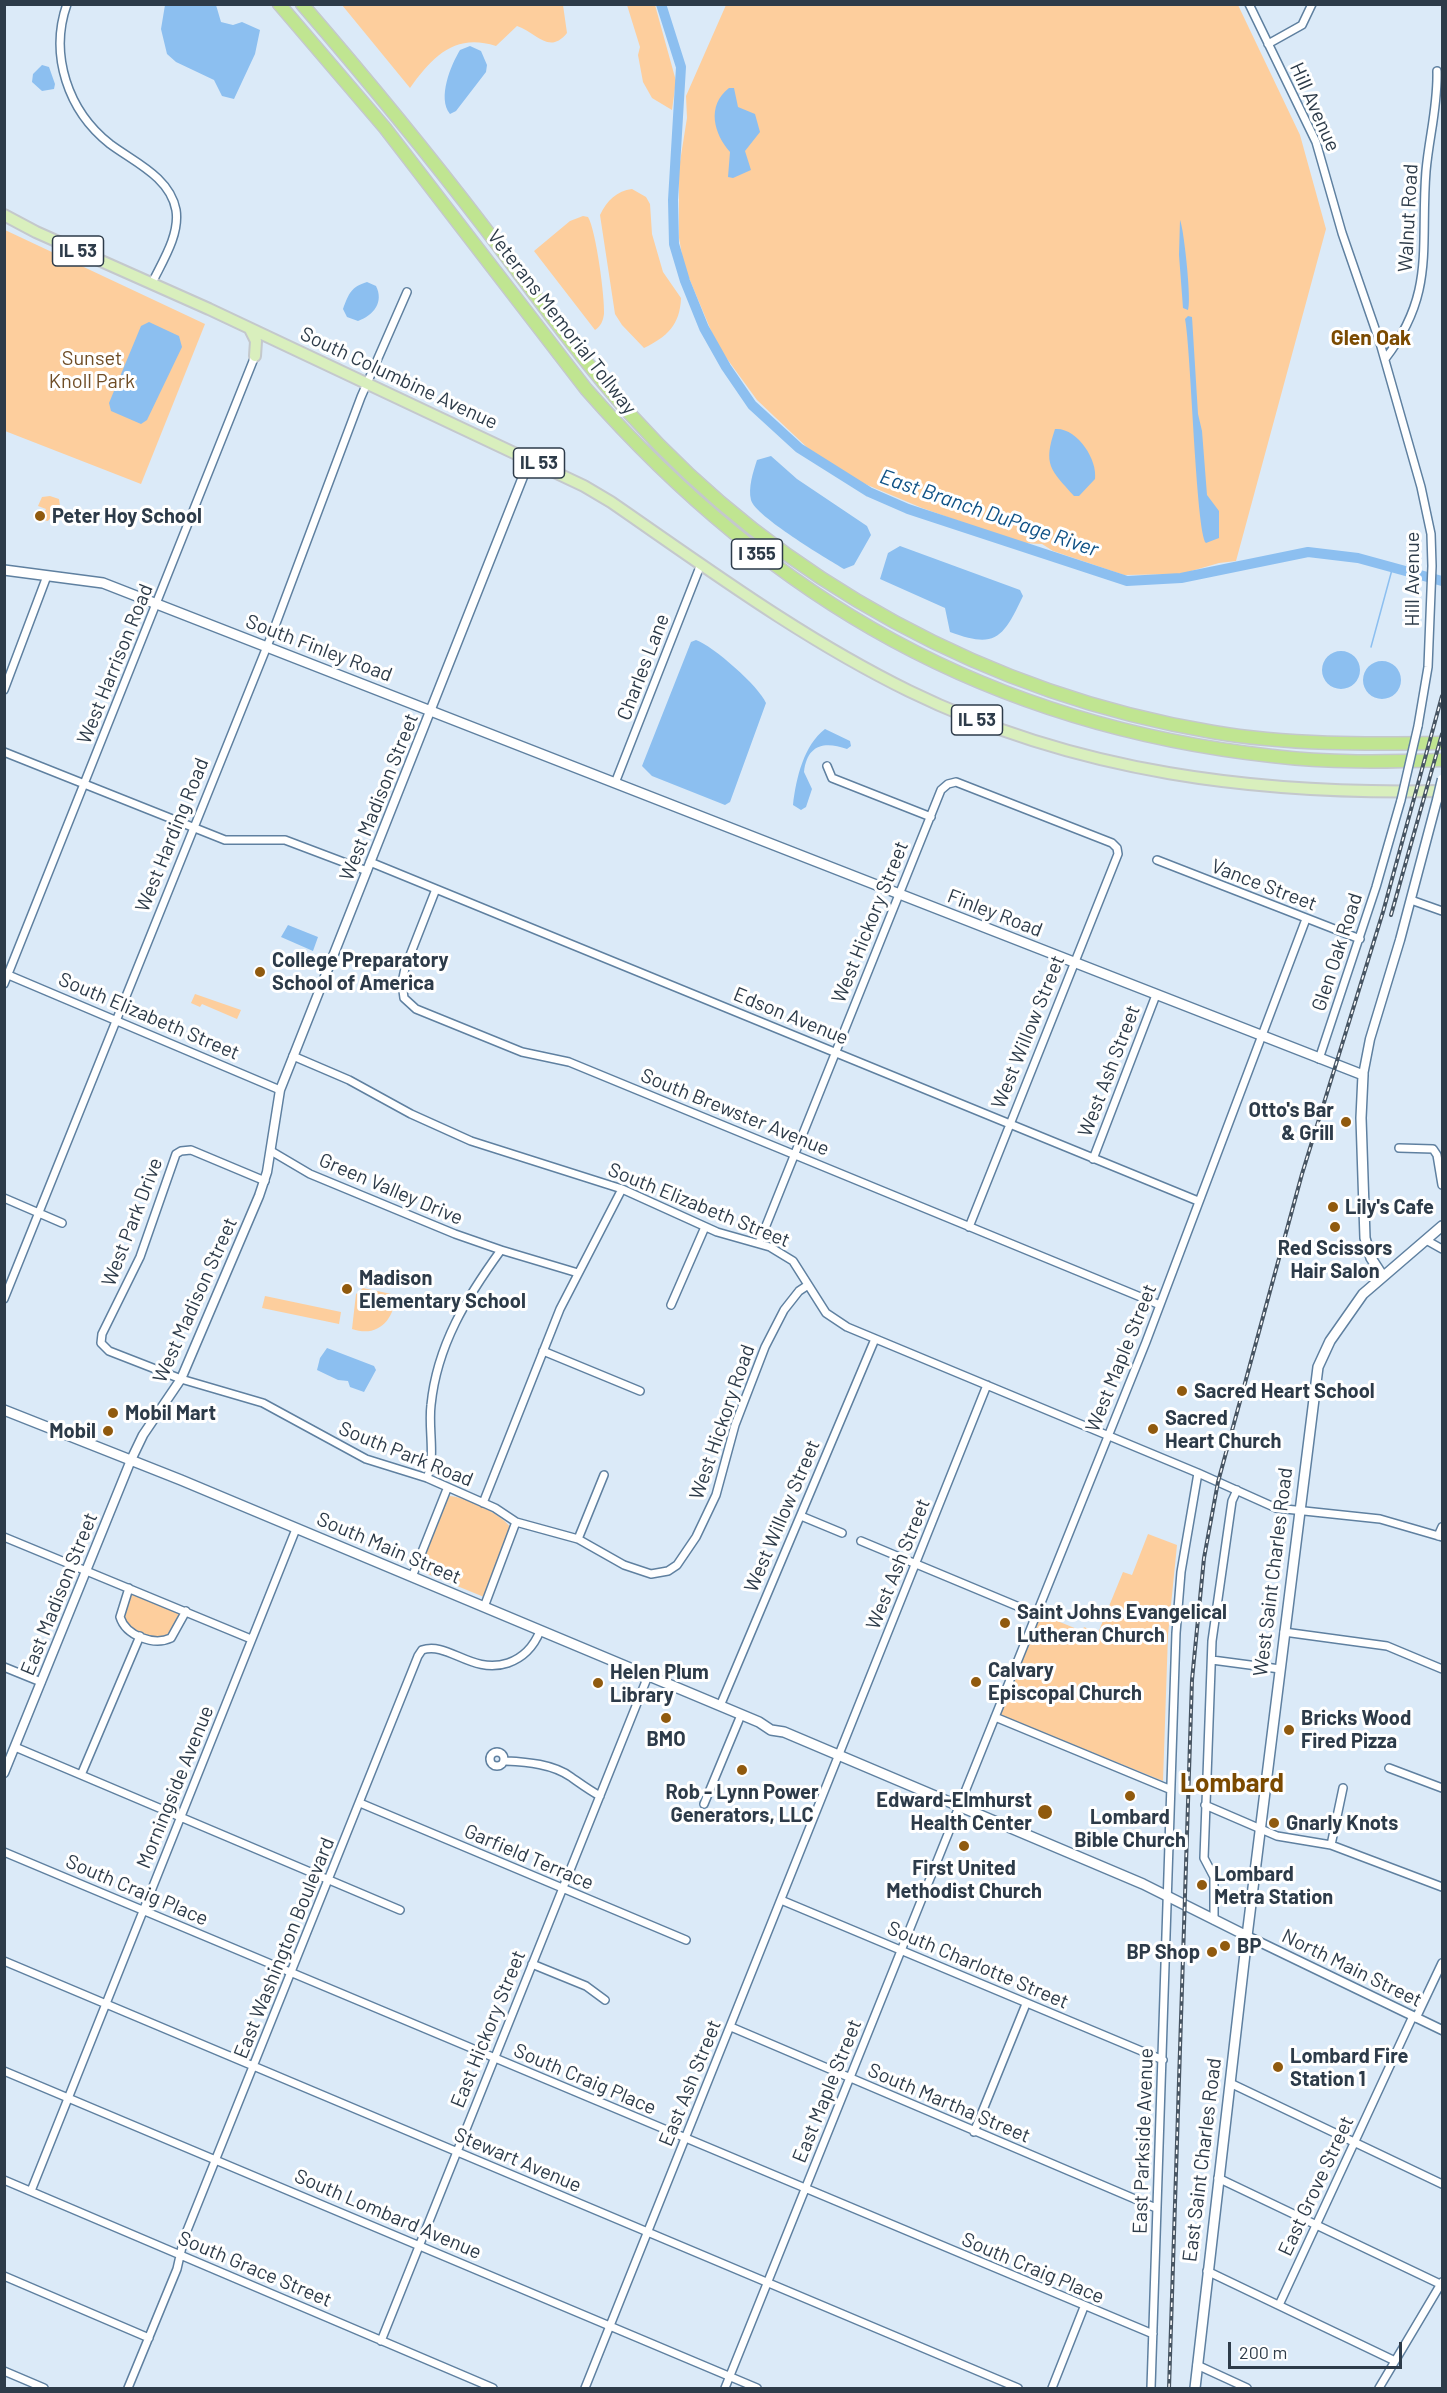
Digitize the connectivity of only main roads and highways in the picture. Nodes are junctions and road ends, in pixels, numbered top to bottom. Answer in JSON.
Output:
{"nodes":[{"id":1,"x":279,"y":4,"type":"edge"},
{"id":2,"x":302,"y":4,"type":"edge"},
{"id":3,"x":4,"y":215,"type":"edge"},
{"id":4,"x":250,"y":329,"type":"junction"},
{"id":5,"x":274,"y":340,"type":"junction"},
{"id":6,"x":4,"y":570,"type":"edge"},
{"id":7,"x":1443,"y":743,"type":"edge"},
{"id":8,"x":1443,"y":760,"type":"edge"},
{"id":9,"x":615,"y":783,"type":"joint"},
{"id":10,"x":1440,"y":795,"type":"edge"},
{"id":11,"x":1443,"y":1226,"type":"edge"},
{"id":12,"x":1383,"y":1275,"type":"junction"},
{"id":13,"x":4,"y":1410,"type":"edge"},
{"id":14,"x":1247,"y":1936,"type":"junction"},
{"id":15,"x":1195,"y":2388,"type":"edge"}],
"edges":[{"from":1,"to":8,"type":"highway","name":"Veterans Memorial Tollway","number":"I 355"},
{"from":2,"to":7,"type":"highway","name":"Veterans Memorial Tollway","number":"I 355"},
{"from":3,"to":4,"type":"main road","name":"South Columbine Avenue","number":"IL 53"},
{"from":4,"to":5,"type":"main road","name":"South Columbine Avenue","number":"IL 53"},
{"from":4,"to":5,"type":"main road"},
{"from":5,"to":10,"type":"main road","name":"South Columbine Avenue","number":"IL 53"},
{"from":6,"to":9,"type":"main road","name":"South Finley Road"},
{"from":9,"to":12,"type":"main road","name":"Finley Road"},
{"from":11,"to":12,"type":"main road","name":"West Saint Charles Road"},
{"from":12,"to":14,"type":"main road","name":"West Saint Charles Road"},
{"from":13,"to":14,"type":"main road","name":"South Main Street"},
{"from":14,"to":15,"type":"main road","name":"East Saint Charles Road"}]}
